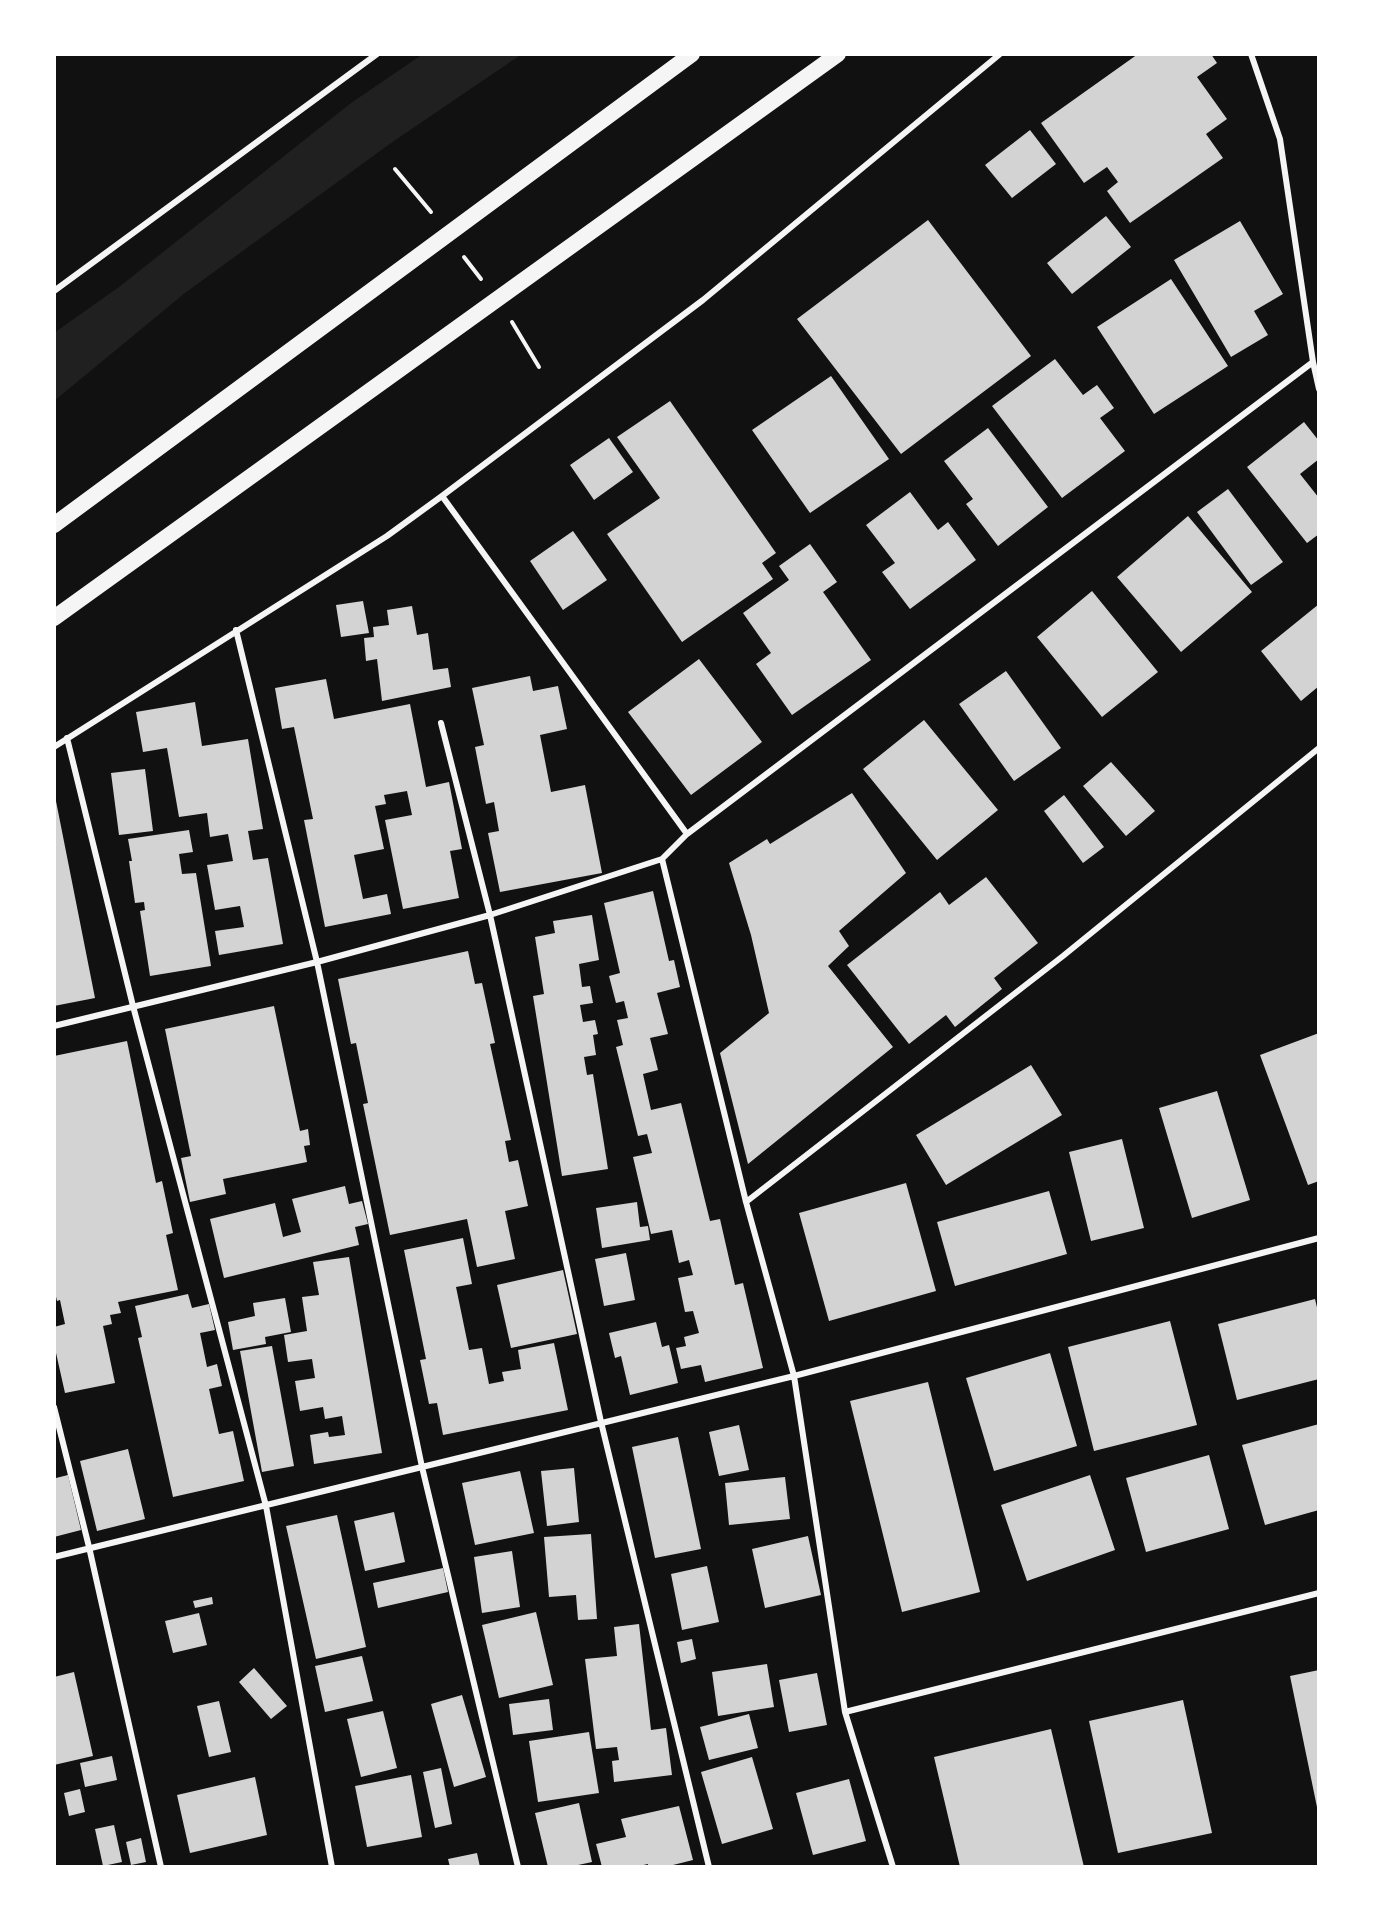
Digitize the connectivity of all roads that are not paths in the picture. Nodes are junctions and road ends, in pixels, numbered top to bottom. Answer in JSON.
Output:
{"nodes":[{"id":1,"x":376,"y":54,"type":"edge"},
{"id":2,"x":692,"y":54,"type":"edge"},
{"id":3,"x":838,"y":54,"type":"edge"},
{"id":4,"x":1000,"y":54,"type":"edge"},
{"id":5,"x":1251,"y":54,"type":"edge"},
{"id":6,"x":54,"y":291,"type":"edge"},
{"id":7,"x":1313,"y":362,"type":"junction"},
{"id":8,"x":1319,"y":389,"type":"edge"},
{"id":9,"x":442,"y":496,"type":"junction"},
{"id":10,"x":54,"y":525,"type":"edge"},
{"id":11,"x":54,"y":618,"type":"edge"},
{"id":12,"x":236,"y":630,"type":"junction"},
{"id":13,"x":441,"y":723,"type":"dead end"},
{"id":14,"x":67,"y":738,"type":"junction"},
{"id":15,"x":54,"y":747,"type":"edge"},
{"id":16,"x":1319,"y":748,"type":"edge"},
{"id":17,"x":687,"y":834,"type":"junction"},
{"id":18,"x":662,"y":859,"type":"junction"},
{"id":19,"x":490,"y":915,"type":"junction"},
{"id":20,"x":317,"y":962,"type":"junction"},
{"id":21,"x":133,"y":1006,"type":"junction"},
{"id":22,"x":54,"y":1026,"type":"edge"},
{"id":23,"x":746,"y":1202,"type":"junction"},
{"id":24,"x":1319,"y":1238,"type":"edge"},
{"id":25,"x":794,"y":1376,"type":"junction"},
{"id":26,"x":54,"y":1407,"type":"edge"},
{"id":27,"x":601,"y":1422,"type":"junction"},
{"id":28,"x":422,"y":1467,"type":"junction"},
{"id":29,"x":266,"y":1506,"type":"junction"},
{"id":30,"x":89,"y":1547,"type":"junction"},
{"id":31,"x":54,"y":1557,"type":"edge"},
{"id":32,"x":1319,"y":1593,"type":"edge"},
{"id":33,"x":845,"y":1712,"type":"junction"},
{"id":34,"x":161,"y":1867,"type":"edge"},
{"id":35,"x":332,"y":1867,"type":"edge"},
{"id":36,"x":518,"y":1867,"type":"edge"},
{"id":37,"x":709,"y":1867,"type":"edge"},
{"id":38,"x":893,"y":1867,"type":"edge"}],
"edges":[{"from":1,"to":6,"type":"street"},
{"from":2,"to":10,"type":"highway"},
{"from":3,"to":11,"type":"highway"},
{"from":4,"to":9,"type":"street"},
{"from":5,"to":7,"type":"street"},
{"from":7,"to":8,"type":"street"},
{"from":7,"to":17,"type":"street"},
{"from":9,"to":12,"type":"street"},
{"from":9,"to":17,"type":"street"},
{"from":12,"to":14,"type":"street"},
{"from":12,"to":20,"type":"street"},
{"from":13,"to":19,"type":"street"},
{"from":14,"to":15,"type":"street"},
{"from":14,"to":21,"type":"street"},
{"from":16,"to":23,"type":"street"},
{"from":17,"to":18,"type":"street"},
{"from":18,"to":19,"type":"street"},
{"from":18,"to":23,"type":"street"},
{"from":19,"to":20,"type":"street"},
{"from":19,"to":27,"type":"street"},
{"from":20,"to":21,"type":"street"},
{"from":20,"to":28,"type":"street"},
{"from":21,"to":22,"type":"street"},
{"from":21,"to":29,"type":"street"},
{"from":23,"to":25,"type":"street"},
{"from":24,"to":25,"type":"street"},
{"from":25,"to":27,"type":"street"},
{"from":25,"to":33,"type":"street"},
{"from":26,"to":30,"type":"street"},
{"from":27,"to":28,"type":"street"},
{"from":27,"to":37,"type":"street"},
{"from":28,"to":29,"type":"street"},
{"from":28,"to":36,"type":"street"},
{"from":29,"to":30,"type":"street"},
{"from":29,"to":35,"type":"street"},
{"from":30,"to":31,"type":"street"},
{"from":30,"to":34,"type":"street"},
{"from":32,"to":33,"type":"street"},
{"from":33,"to":38,"type":"street"}]}
